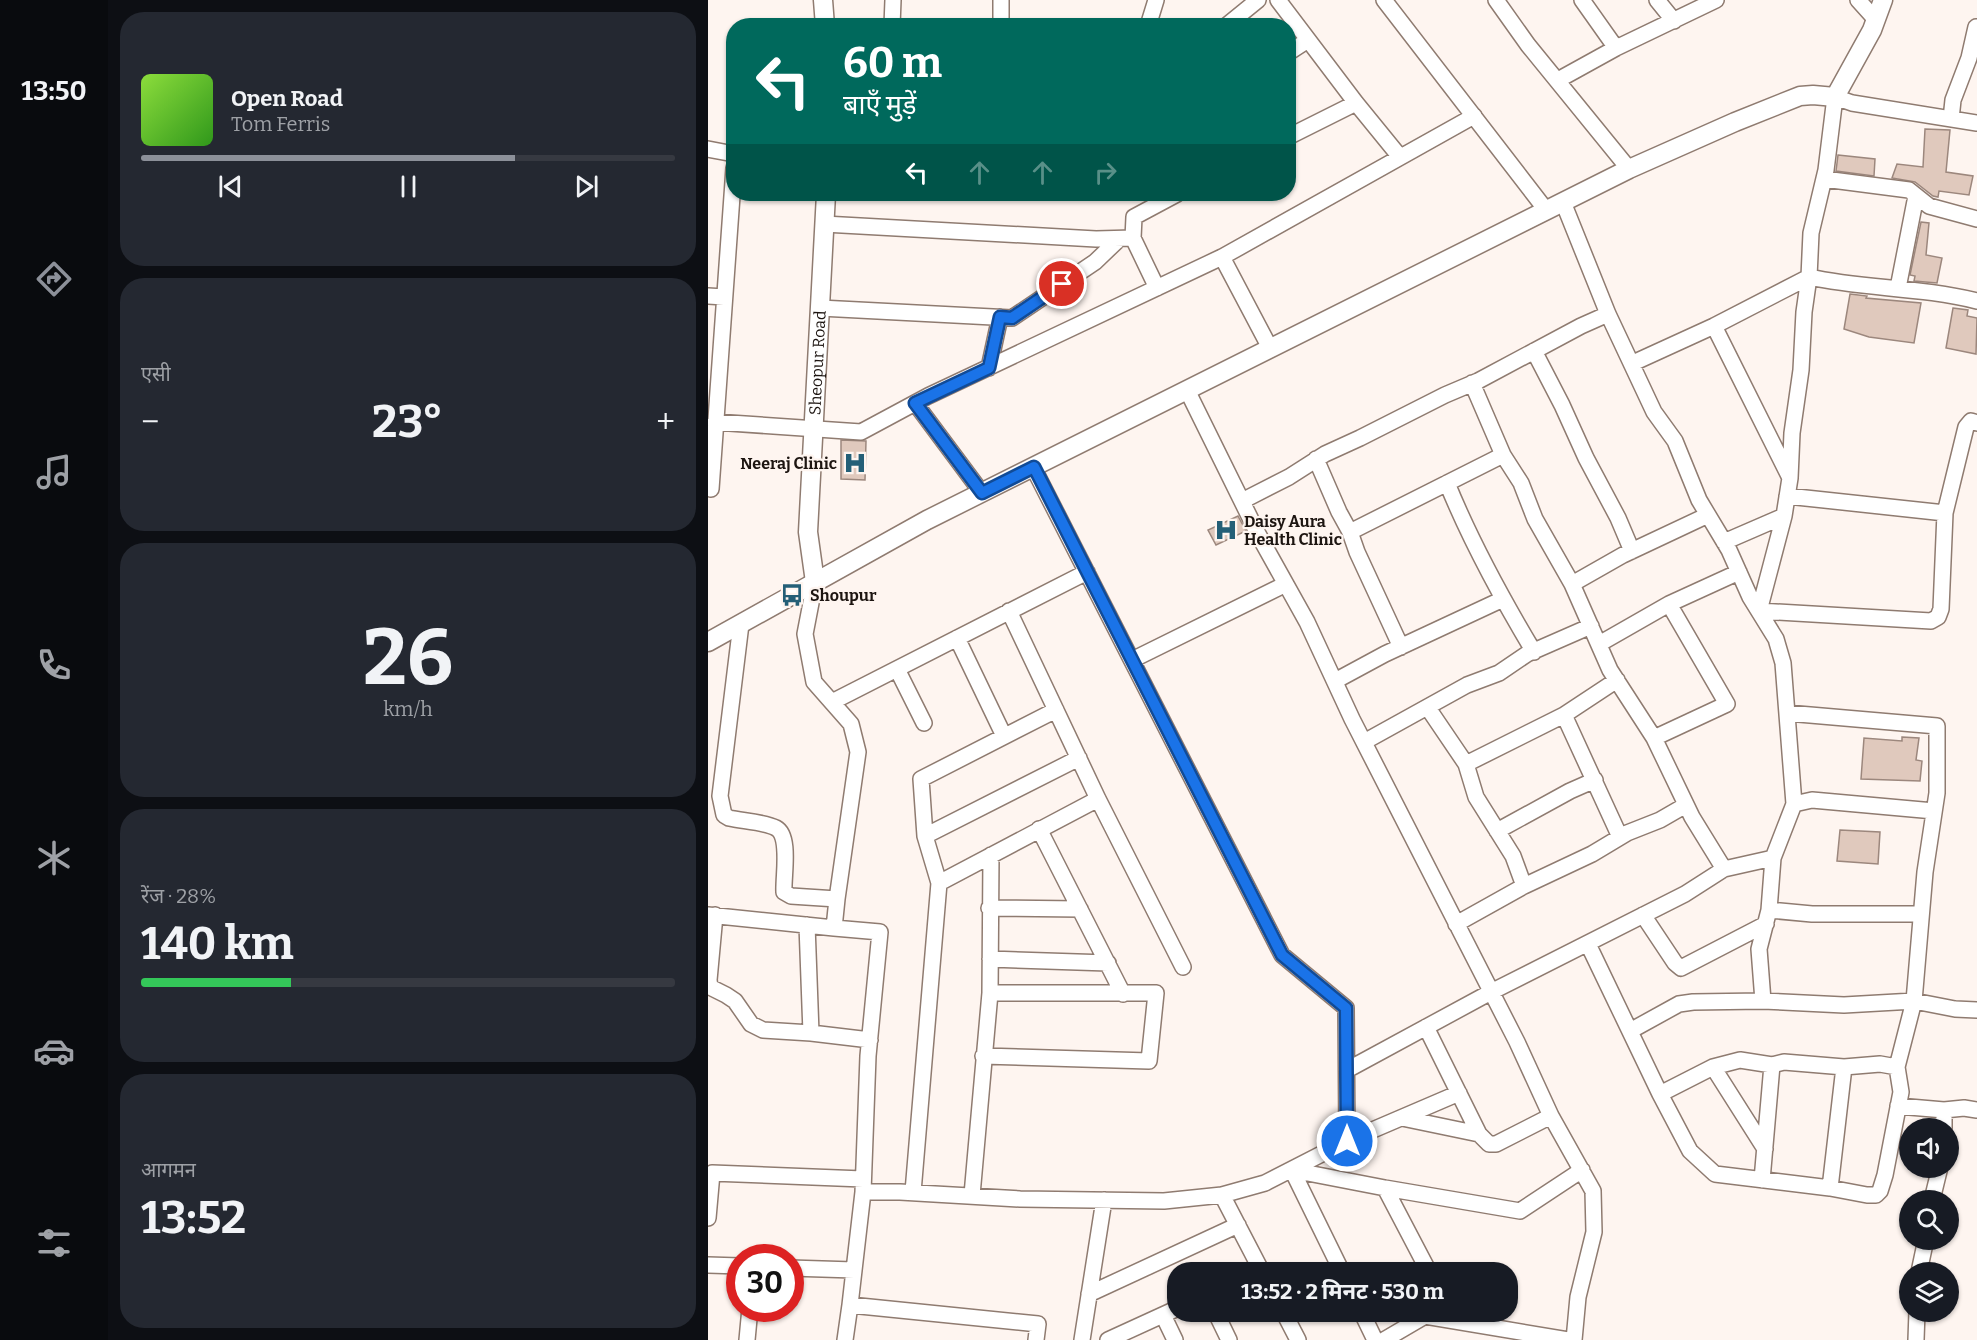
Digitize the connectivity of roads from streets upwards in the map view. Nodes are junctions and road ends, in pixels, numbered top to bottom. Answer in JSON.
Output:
{"nodes":[{"id":1,"x":823,"y":0,"type":"edge"},
{"id":2,"x":893,"y":0,"type":"edge"},
{"id":3,"x":1001,"y":0,"type":"edge"},
{"id":4,"x":1156,"y":0,"type":"edge"},
{"id":5,"x":1258,"y":0,"type":"edge"},
{"id":6,"x":1278,"y":0,"type":"edge"},
{"id":7,"x":1384,"y":0,"type":"edge"},
{"id":8,"x":1496,"y":0,"type":"edge"},
{"id":9,"x":1582,"y":0,"type":"edge"},
{"id":10,"x":1657,"y":0,"type":"edge"},
{"id":11,"x":1716,"y":0,"type":"edge"},
{"id":12,"x":1858,"y":0,"type":"edge"},
{"id":13,"x":1883,"y":0,"type":"edge"},
{"id":14,"x":824,"y":18,"type":"edge"},
{"id":15,"x":892,"y":18,"type":"edge"},
{"id":16,"x":1001,"y":18,"type":"edge"},
{"id":17,"x":1150,"y":18,"type":"edge"},
{"id":18,"x":1236,"y":18,"type":"edge"},
{"id":19,"x":1292,"y":18,"type":"edge"},
{"id":20,"x":1876,"y":20,"type":"junction"},
{"id":21,"x":1674,"y":21,"type":"junction"},
{"id":22,"x":1296,"y":24,"type":"edge"},
{"id":23,"x":1977,"y":26,"type":"edge"},
{"id":24,"x":1308,"y":40,"type":"junction"},
{"id":25,"x":1296,"y":48,"type":"edge"},
{"id":26,"x":1616,"y":48,"type":"junction"},
{"id":27,"x":1558,"y":80,"type":"junction"},
{"id":28,"x":1835,"y":97,"type":"junction"},
{"id":29,"x":1356,"y":103,"type":"junction"},
{"id":30,"x":1474,"y":116,"type":"junction"},
{"id":31,"x":1952,"y":119,"type":"junction"},
{"id":32,"x":1977,"y":123,"type":"edge"},
{"id":33,"x":1296,"y":133,"type":"edge"},
{"id":34,"x":708,"y":149,"type":"edge"},
{"id":35,"x":726,"y":152,"type":"edge"},
{"id":36,"x":1400,"y":157,"type":"junction"},
{"id":37,"x":1629,"y":169,"type":"junction"},
{"id":38,"x":1824,"y":179,"type":"junction"},
{"id":39,"x":1916,"y":196,"type":"junction"},
{"id":40,"x":731,"y":201,"type":"edge"},
{"id":41,"x":826,"y":201,"type":"edge"},
{"id":42,"x":1164,"y":201,"type":"edge"},
{"id":43,"x":1563,"y":202,"type":"junction"},
{"id":44,"x":1546,"y":210,"type":"junction"},
{"id":45,"x":1977,"y":219,"type":"edge"},
{"id":46,"x":824,"y":224,"type":"junction"},
{"id":47,"x":1125,"y":239,"type":"junction"},
{"id":48,"x":1222,"y":257,"type":"junction"},
{"id":49,"x":1809,"y":277,"type":"junction"},
{"id":50,"x":1157,"y":288,"type":"junction"},
{"id":51,"x":1898,"y":288,"type":"junction"},
{"id":52,"x":708,"y":296,"type":"edge"},
{"id":53,"x":724,"y":297,"type":"junction"},
{"id":54,"x":1977,"y":301,"type":"edge"},
{"id":55,"x":820,"y":308,"type":"junction"},
{"id":56,"x":1608,"y":314,"type":"junction"},
{"id":57,"x":1000,"y":317,"type":"junction"},
{"id":58,"x":1714,"y":326,"type":"junction"},
{"id":59,"x":1270,"y":348,"type":"junction"},
{"id":60,"x":1534,"y":351,"type":"junction"},
{"id":61,"x":1633,"y":363,"type":"junction"},
{"id":62,"x":989,"y":368,"type":"junction"},
{"id":63,"x":1472,"y":383,"type":"junction"},
{"id":64,"x":1187,"y":390,"type":"junction"},
{"id":65,"x":915,"y":403,"type":"junction"},
{"id":66,"x":715,"y":422,"type":"junction"},
{"id":67,"x":1977,"y":423,"type":"edge"},
{"id":68,"x":813,"y":429,"type":"junction"},
{"id":69,"x":710,"y":451,"type":"edge"},
{"id":70,"x":1503,"y":455,"type":"junction"},
{"id":71,"x":1316,"y":459,"type":"junction"},
{"id":72,"x":1034,"y":467,"type":"junction"},
{"id":73,"x":1790,"y":478,"type":"junction"},
{"id":74,"x":1447,"y":483,"type":"junction"},
{"id":75,"x":711,"y":489,"type":"dead end"},
{"id":76,"x":982,"y":493,"type":"junction"},
{"id":77,"x":1787,"y":496,"type":"junction"},
{"id":78,"x":1242,"y":501,"type":"junction"},
{"id":79,"x":1946,"y":513,"type":"junction"},
{"id":80,"x":1707,"y":515,"type":"junction"},
{"id":81,"x":1784,"y":516,"type":"junction"},
{"id":82,"x":1350,"y":532,"type":"junction"},
{"id":83,"x":1724,"y":542,"type":"junction"},
{"id":84,"x":1632,"y":551,"type":"junction"},
{"id":85,"x":1087,"y":572,"type":"junction"},
{"id":86,"x":1739,"y":572,"type":"junction"},
{"id":87,"x":815,"y":582,"type":"junction"},
{"id":88,"x":1286,"y":584,"type":"junction"},
{"id":89,"x":1572,"y":584,"type":"junction"},
{"id":90,"x":1503,"y":599,"type":"junction"},
{"id":91,"x":1669,"y":604,"type":"junction"},
{"id":92,"x":1010,"y":611,"type":"junction"},
{"id":93,"x":1759,"y":611,"type":"junction"},
{"id":94,"x":741,"y":624,"type":"junction"},
{"id":95,"x":1591,"y":626,"type":"junction"},
{"id":96,"x":957,"y":638,"type":"junction"},
{"id":97,"x":708,"y":642,"type":"edge"},
{"id":98,"x":1599,"y":644,"type":"junction"},
{"id":99,"x":1401,"y":647,"type":"junction"},
{"id":100,"x":1534,"y":652,"type":"junction"},
{"id":101,"x":1132,"y":660,"type":"junction"},
{"id":102,"x":897,"y":669,"type":"junction"},
{"id":103,"x":1617,"y":680,"type":"junction"},
{"id":104,"x":1335,"y":681,"type":"junction"},
{"id":105,"x":831,"y":702,"type":"junction"},
{"id":106,"x":1428,"y":708,"type":"junction"},
{"id":107,"x":1056,"y":710,"type":"junction"},
{"id":108,"x":1787,"y":713,"type":"junction"},
{"id":109,"x":1564,"y":715,"type":"junction"},
{"id":110,"x":924,"y":723,"type":"dead end"},
{"id":111,"x":1004,"y":735,"type":"junction"},
{"id":112,"x":1654,"y":738,"type":"junction"},
{"id":113,"x":1364,"y":742,"type":"junction"},
{"id":114,"x":1079,"y":758,"type":"junction"},
{"id":115,"x":1466,"y":764,"type":"junction"},
{"id":116,"x":1595,"y":780,"type":"junction"},
{"id":117,"x":1098,"y":799,"type":"junction"},
{"id":118,"x":1794,"y":804,"type":"junction"},
{"id":119,"x":1686,"y":805,"type":"junction"},
{"id":120,"x":1935,"y":811,"type":"junction"},
{"id":121,"x":1039,"y":829,"type":"junction"},
{"id":122,"x":1497,"y":831,"type":"junction"},
{"id":123,"x":925,"y":836,"type":"junction"},
{"id":124,"x":1620,"y":837,"type":"junction"},
{"id":125,"x":991,"y":855,"type":"junction"},
{"id":126,"x":1773,"y":858,"type":"junction"},
{"id":127,"x":1724,"y":869,"type":"junction"},
{"id":128,"x":939,"y":883,"type":"junction"},
{"id":129,"x":1524,"y":886,"type":"junction"},
{"id":130,"x":837,"y":899,"type":"junction"},
{"id":131,"x":989,"y":908,"type":"junction"},
{"id":132,"x":1080,"y":909,"type":"junction"},
{"id":133,"x":1921,"y":914,"type":"junction"},
{"id":134,"x":711,"y":915,"type":"edge"},
{"id":135,"x":1643,"y":915,"type":"junction"},
{"id":136,"x":1767,"y":917,"type":"junction"},
{"id":137,"x":1456,"y":924,"type":"junction"},
{"id":138,"x":807,"y":925,"type":"junction"},
{"id":139,"x":834,"y":928,"type":"junction"},
{"id":140,"x":1588,"y":944,"type":"junction"},
{"id":141,"x":990,"y":958,"type":"junction"},
{"id":142,"x":1108,"y":963,"type":"junction"},
{"id":143,"x":1183,"y":967,"type":"dead end"},
{"id":144,"x":1491,"y":992,"type":"junction"},
{"id":145,"x":990,"y":993,"type":"junction"},
{"id":146,"x":1123,"y":994,"type":"junction"},
{"id":147,"x":1763,"y":1001,"type":"junction"},
{"id":148,"x":1914,"y":1001,"type":"junction"},
{"id":149,"x":1977,"y":1010,"type":"edge"},
{"id":150,"x":1426,"y":1027,"type":"junction"},
{"id":151,"x":1630,"y":1031,"type":"junction"},
{"id":152,"x":811,"y":1033,"type":"junction"},
{"id":153,"x":870,"y":1040,"type":"junction"},
{"id":154,"x":983,"y":1056,"type":"junction"},
{"id":155,"x":1772,"y":1065,"type":"junction"},
{"id":156,"x":1713,"y":1067,"type":"junction"},
{"id":157,"x":1844,"y":1067,"type":"junction"},
{"id":158,"x":1897,"y":1067,"type":"junction"},
{"id":159,"x":1347,"y":1070,"type":"junction"},
{"id":160,"x":1459,"y":1093,"type":"junction"},
{"id":161,"x":1660,"y":1094,"type":"junction"},
{"id":162,"x":1898,"y":1106,"type":"junction"},
{"id":163,"x":1944,"y":1110,"type":"junction"},
{"id":164,"x":1977,"y":1110,"type":"edge"},
{"id":165,"x":1551,"y":1116,"type":"junction"},
{"id":166,"x":1402,"y":1118,"type":"junction"},
{"id":167,"x":1944,"y":1118,"type":"edge"},
{"id":168,"x":1479,"y":1134,"type":"junction"},
{"id":169,"x":1347,"y":1141,"type":"junction"},
{"id":170,"x":1765,"y":1149,"type":"junction"},
{"id":171,"x":1292,"y":1170,"type":"junction"},
{"id":172,"x":1582,"y":1170,"type":"junction"},
{"id":173,"x":1762,"y":1180,"type":"junction"},
{"id":174,"x":863,"y":1186,"type":"junction"},
{"id":175,"x":1385,"y":1188,"type":"junction"},
{"id":176,"x":1830,"y":1188,"type":"junction"},
{"id":177,"x":913,"y":1192,"type":"junction"},
{"id":178,"x":972,"y":1195,"type":"junction"},
{"id":179,"x":1222,"y":1196,"type":"junction"},
{"id":180,"x":1104,"y":1200,"type":"junction"},
{"id":181,"x":708,"y":1218,"type":"edge"},
{"id":182,"x":1238,"y":1225,"type":"junction"},
{"id":183,"x":1253,"y":1262,"type":"edge"},
{"id":184,"x":1337,"y":1262,"type":"edge"},
{"id":185,"x":1424,"y":1262,"type":"edge"},
{"id":186,"x":708,"y":1265,"type":"edge"},
{"id":187,"x":726,"y":1266,"type":"edge"},
{"id":188,"x":804,"y":1268,"type":"edge"},
{"id":189,"x":854,"y":1270,"type":"junction"},
{"id":190,"x":1089,"y":1294,"type":"junction"},
{"id":191,"x":850,"y":1305,"type":"junction"},
{"id":192,"x":1167,"y":1313,"type":"edge"},
{"id":193,"x":1163,"y":1315,"type":"junction"},
{"id":194,"x":749,"y":1322,"type":"edge"},
{"id":195,"x":1220,"y":1322,"type":"edge"},
{"id":196,"x":1288,"y":1322,"type":"edge"},
{"id":197,"x":1366,"y":1322,"type":"edge"},
{"id":198,"x":1415,"y":1322,"type":"edge"},
{"id":199,"x":1481,"y":1322,"type":"edge"},
{"id":200,"x":1917,"y":1322,"type":"edge"},
{"id":201,"x":1114,"y":1339,"type":"edge"},
{"id":202,"x":747,"y":1340,"type":"edge"},
{"id":203,"x":845,"y":1340,"type":"edge"},
{"id":204,"x":1036,"y":1340,"type":"edge"},
{"id":205,"x":1082,"y":1340,"type":"edge"},
{"id":206,"x":1175,"y":1340,"type":"edge"},
{"id":207,"x":1229,"y":1340,"type":"edge"},
{"id":208,"x":1298,"y":1340,"type":"edge"},
{"id":209,"x":1375,"y":1340,"type":"edge"},
{"id":210,"x":1384,"y":1340,"type":"edge"},
{"id":211,"x":1568,"y":1340,"type":"edge"},
{"id":212,"x":1574,"y":1340,"type":"edge"},
{"id":213,"x":1916,"y":1340,"type":"edge"}],
"edges":[{"from":1,"to":14,"type":"street"},
{"from":2,"to":15,"type":"street"},
{"from":3,"to":16,"type":"street"},
{"from":4,"to":17,"type":"street"},
{"from":5,"to":18,"type":"street"},
{"from":6,"to":19,"type":"street"},
{"from":7,"to":30,"type":"street"},
{"from":8,"to":27,"type":"street"},
{"from":9,"to":26,"type":"street"},
{"from":10,"to":21,"type":"street"},
{"from":11,"to":21,"type":"street"},
{"from":12,"to":20,"type":"street"},
{"from":13,"to":20,"type":"street"},
{"from":20,"to":28,"type":"street"},
{"from":21,"to":26,"type":"street"},
{"from":22,"to":24,"type":"street"},
{"from":23,"to":31,"type":"street"},
{"from":24,"to":25,"type":"street"},
{"from":24,"to":29,"type":"street"},
{"from":26,"to":27,"type":"street"},
{"from":27,"to":37,"type":"street"},
{"from":28,"to":31,"type":"street"},
{"from":28,"to":37,"type":"street"},
{"from":28,"to":38,"type":"street"},
{"from":29,"to":33,"type":"street"},
{"from":29,"to":36,"type":"street"},
{"from":30,"to":36,"type":"street"},
{"from":30,"to":44,"type":"street"},
{"from":31,"to":32,"type":"street"},
{"from":34,"to":35,"type":"street"},
{"from":36,"to":48,"type":"street"},
{"from":37,"to":43,"type":"street"},
{"from":38,"to":39,"type":"street"},
{"from":38,"to":49,"type":"street"},
{"from":39,"to":45,"type":"street"},
{"from":39,"to":51,"type":"street"},
{"from":40,"to":53,"type":"street"},
{"from":41,"to":46,"type":"street","name":"Sheopur Road"},
{"from":42,"to":47,"type":"street"},
{"from":43,"to":44,"type":"street"},
{"from":43,"to":56,"type":"street"},
{"from":44,"to":59,"type":"street"},
{"from":46,"to":47,"type":"street"},
{"from":46,"to":55,"type":"street","name":"Sheopur Road"},
{"from":47,"to":50,"type":"street"},
{"from":47,"to":57,"type":"street"},
{"from":48,"to":50,"type":"street"},
{"from":48,"to":59,"type":"street"},
{"from":49,"to":51,"type":"street"},
{"from":49,"to":58,"type":"street"},
{"from":49,"to":73,"type":"street"},
{"from":50,"to":62,"type":"street"},
{"from":51,"to":54,"type":"street"},
{"from":52,"to":53,"type":"street"},
{"from":53,"to":66,"type":"street"},
{"from":55,"to":57,"type":"street"},
{"from":55,"to":68,"type":"street","name":"Sheopur Road"},
{"from":56,"to":60,"type":"street"},
{"from":56,"to":61,"type":"street"},
{"from":57,"to":62,"type":"street"},
{"from":58,"to":61,"type":"street"},
{"from":58,"to":73,"type":"street"},
{"from":59,"to":64,"type":"street"},
{"from":60,"to":63,"type":"street"},
{"from":60,"to":84,"type":"street"},
{"from":61,"to":80,"type":"street"},
{"from":62,"to":65,"type":"street"},
{"from":63,"to":70,"type":"street"},
{"from":63,"to":71,"type":"street"},
{"from":64,"to":72,"type":"street"},
{"from":64,"to":78,"type":"street"},
{"from":65,"to":68,"type":"street"},
{"from":65,"to":76,"type":"street"},
{"from":66,"to":68,"type":"street"},
{"from":66,"to":69,"type":"street"},
{"from":67,"to":79,"type":"street"},
{"from":68,"to":87,"type":"street","name":"Sheopur Road"},
{"from":69,"to":75,"type":"street"},
{"from":70,"to":74,"type":"street"},
{"from":70,"to":89,"type":"street"},
{"from":71,"to":78,"type":"street"},
{"from":71,"to":82,"type":"street"},
{"from":72,"to":76,"type":"street"},
{"from":72,"to":85,"type":"street"},
{"from":73,"to":77,"type":"street"},
{"from":74,"to":82,"type":"street"},
{"from":74,"to":90,"type":"street"},
{"from":76,"to":87,"type":"street"},
{"from":77,"to":79,"type":"street"},
{"from":77,"to":81,"type":"street"},
{"from":78,"to":88,"type":"street"},
{"from":79,"to":93,"type":"street"},
{"from":80,"to":83,"type":"street"},
{"from":80,"to":84,"type":"street"},
{"from":81,"to":83,"type":"street"},
{"from":81,"to":93,"type":"street"},
{"from":82,"to":99,"type":"street"},
{"from":83,"to":86,"type":"street"},
{"from":84,"to":89,"type":"street"},
{"from":85,"to":92,"type":"street"},
{"from":85,"to":101,"type":"street"},
{"from":86,"to":91,"type":"street"},
{"from":86,"to":93,"type":"street"},
{"from":87,"to":94,"type":"street"},
{"from":87,"to":105,"type":"street"},
{"from":88,"to":101,"type":"street"},
{"from":88,"to":104,"type":"street"},
{"from":89,"to":95,"type":"street"},
{"from":90,"to":99,"type":"street"},
{"from":90,"to":100,"type":"street"},
{"from":91,"to":98,"type":"street"},
{"from":91,"to":112,"type":"street"},
{"from":92,"to":96,"type":"street"},
{"from":92,"to":107,"type":"street"},
{"from":93,"to":108,"type":"street"},
{"from":94,"to":97,"type":"street"},
{"from":94,"to":130,"type":"street"},
{"from":95,"to":98,"type":"street"},
{"from":95,"to":100,"type":"street"},
{"from":96,"to":102,"type":"street"},
{"from":96,"to":111,"type":"street"},
{"from":98,"to":103,"type":"street"},
{"from":99,"to":104,"type":"street"},
{"from":100,"to":106,"type":"street"},
{"from":101,"to":159,"type":"street"},
{"from":102,"to":105,"type":"street"},
{"from":102,"to":110,"type":"street"},
{"from":103,"to":109,"type":"street"},
{"from":103,"to":112,"type":"street"},
{"from":104,"to":113,"type":"street"},
{"from":105,"to":130,"type":"street"},
{"from":106,"to":113,"type":"street"},
{"from":106,"to":115,"type":"street"},
{"from":107,"to":111,"type":"street"},
{"from":107,"to":114,"type":"street"},
{"from":108,"to":118,"type":"street"},
{"from":108,"to":120,"type":"street"},
{"from":109,"to":115,"type":"street"},
{"from":109,"to":116,"type":"street"},
{"from":111,"to":123,"type":"street"},
{"from":112,"to":119,"type":"street"},
{"from":113,"to":137,"type":"street"},
{"from":114,"to":117,"type":"street"},
{"from":114,"to":123,"type":"street"},
{"from":115,"to":122,"type":"street"},
{"from":116,"to":122,"type":"street"},
{"from":116,"to":124,"type":"street"},
{"from":117,"to":121,"type":"street"},
{"from":117,"to":143,"type":"street"},
{"from":118,"to":120,"type":"street"},
{"from":118,"to":126,"type":"street"},
{"from":119,"to":124,"type":"street"},
{"from":119,"to":127,"type":"street"},
{"from":120,"to":133,"type":"street"},
{"from":121,"to":125,"type":"street"},
{"from":121,"to":132,"type":"street"},
{"from":122,"to":129,"type":"street"},
{"from":123,"to":128,"type":"street"},
{"from":124,"to":129,"type":"street"},
{"from":125,"to":128,"type":"street"},
{"from":125,"to":131,"type":"street"},
{"from":126,"to":127,"type":"street"},
{"from":126,"to":136,"type":"street"},
{"from":127,"to":135,"type":"street"},
{"from":128,"to":177,"type":"street"},
{"from":129,"to":137,"type":"street"},
{"from":130,"to":139,"type":"street"},
{"from":131,"to":132,"type":"street"},
{"from":131,"to":141,"type":"street"},
{"from":132,"to":142,"type":"street"},
{"from":133,"to":136,"type":"street"},
{"from":133,"to":148,"type":"street"},
{"from":134,"to":138,"type":"street"},
{"from":134,"to":152,"type":"street"},
{"from":135,"to":136,"type":"street"},
{"from":135,"to":140,"type":"street"},
{"from":136,"to":147,"type":"street"},
{"from":137,"to":144,"type":"street"},
{"from":138,"to":139,"type":"street"},
{"from":138,"to":152,"type":"street"},
{"from":139,"to":153,"type":"street"},
{"from":140,"to":144,"type":"street"},
{"from":140,"to":151,"type":"street"},
{"from":141,"to":142,"type":"street"},
{"from":141,"to":145,"type":"street"},
{"from":142,"to":146,"type":"street"},
{"from":144,"to":150,"type":"street"},
{"from":144,"to":165,"type":"street"},
{"from":145,"to":146,"type":"street"},
{"from":145,"to":154,"type":"street"},
{"from":146,"to":154,"type":"street"},
{"from":147,"to":148,"type":"street"},
{"from":147,"to":151,"type":"street"},
{"from":148,"to":149,"type":"street"},
{"from":148,"to":158,"type":"street"},
{"from":150,"to":159,"type":"street"},
{"from":150,"to":160,"type":"street"},
{"from":151,"to":161,"type":"street"},
{"from":152,"to":153,"type":"street"},
{"from":153,"to":174,"type":"street"},
{"from":154,"to":178,"type":"street"},
{"from":155,"to":156,"type":"street"},
{"from":155,"to":157,"type":"street"},
{"from":155,"to":170,"type":"street"},
{"from":156,"to":161,"type":"street"},
{"from":156,"to":170,"type":"street"},
{"from":157,"to":158,"type":"street"},
{"from":157,"to":176,"type":"street"},
{"from":158,"to":162,"type":"street"},
{"from":159,"to":169,"type":"street"},
{"from":160,"to":166,"type":"street"},
{"from":160,"to":168,"type":"street"},
{"from":161,"to":173,"type":"street"},
{"from":162,"to":163,"type":"street"},
{"from":162,"to":176,"type":"street"},
{"from":163,"to":164,"type":"street"},
{"from":163,"to":167,"type":"street"},
{"from":165,"to":168,"type":"street"},
{"from":165,"to":172,"type":"street"},
{"from":166,"to":168,"type":"street"},
{"from":166,"to":169,"type":"street"},
{"from":169,"to":171,"type":"street"},
{"from":170,"to":173,"type":"street"},
{"from":171,"to":175,"type":"street"},
{"from":171,"to":179,"type":"street"},
{"from":171,"to":184,"type":"street"},
{"from":172,"to":175,"type":"street"},
{"from":172,"to":212,"type":"street"},
{"from":173,"to":176,"type":"street"},
{"from":174,"to":177,"type":"street"},
{"from":174,"to":181,"type":"street"},
{"from":174,"to":189,"type":"street"},
{"from":175,"to":185,"type":"street"},
{"from":177,"to":178,"type":"street"},
{"from":178,"to":180,"type":"street"},
{"from":179,"to":180,"type":"street"},
{"from":179,"to":182,"type":"street"},
{"from":180,"to":190,"type":"street"},
{"from":182,"to":183,"type":"street"},
{"from":182,"to":190,"type":"street"},
{"from":186,"to":187,"type":"street"},
{"from":188,"to":189,"type":"street"},
{"from":189,"to":191,"type":"street"},
{"from":190,"to":205,"type":"street"},
{"from":191,"to":203,"type":"street"},
{"from":191,"to":204,"type":"street"},
{"from":192,"to":193,"type":"street"},
{"from":193,"to":201,"type":"street"},
{"from":193,"to":206,"type":"street"},
{"from":194,"to":202,"type":"street"},
{"from":195,"to":207,"type":"street"},
{"from":196,"to":208,"type":"street"},
{"from":197,"to":209,"type":"street"},
{"from":198,"to":210,"type":"street"},
{"from":199,"to":211,"type":"street"},
{"from":200,"to":213,"type":"street"}]}
